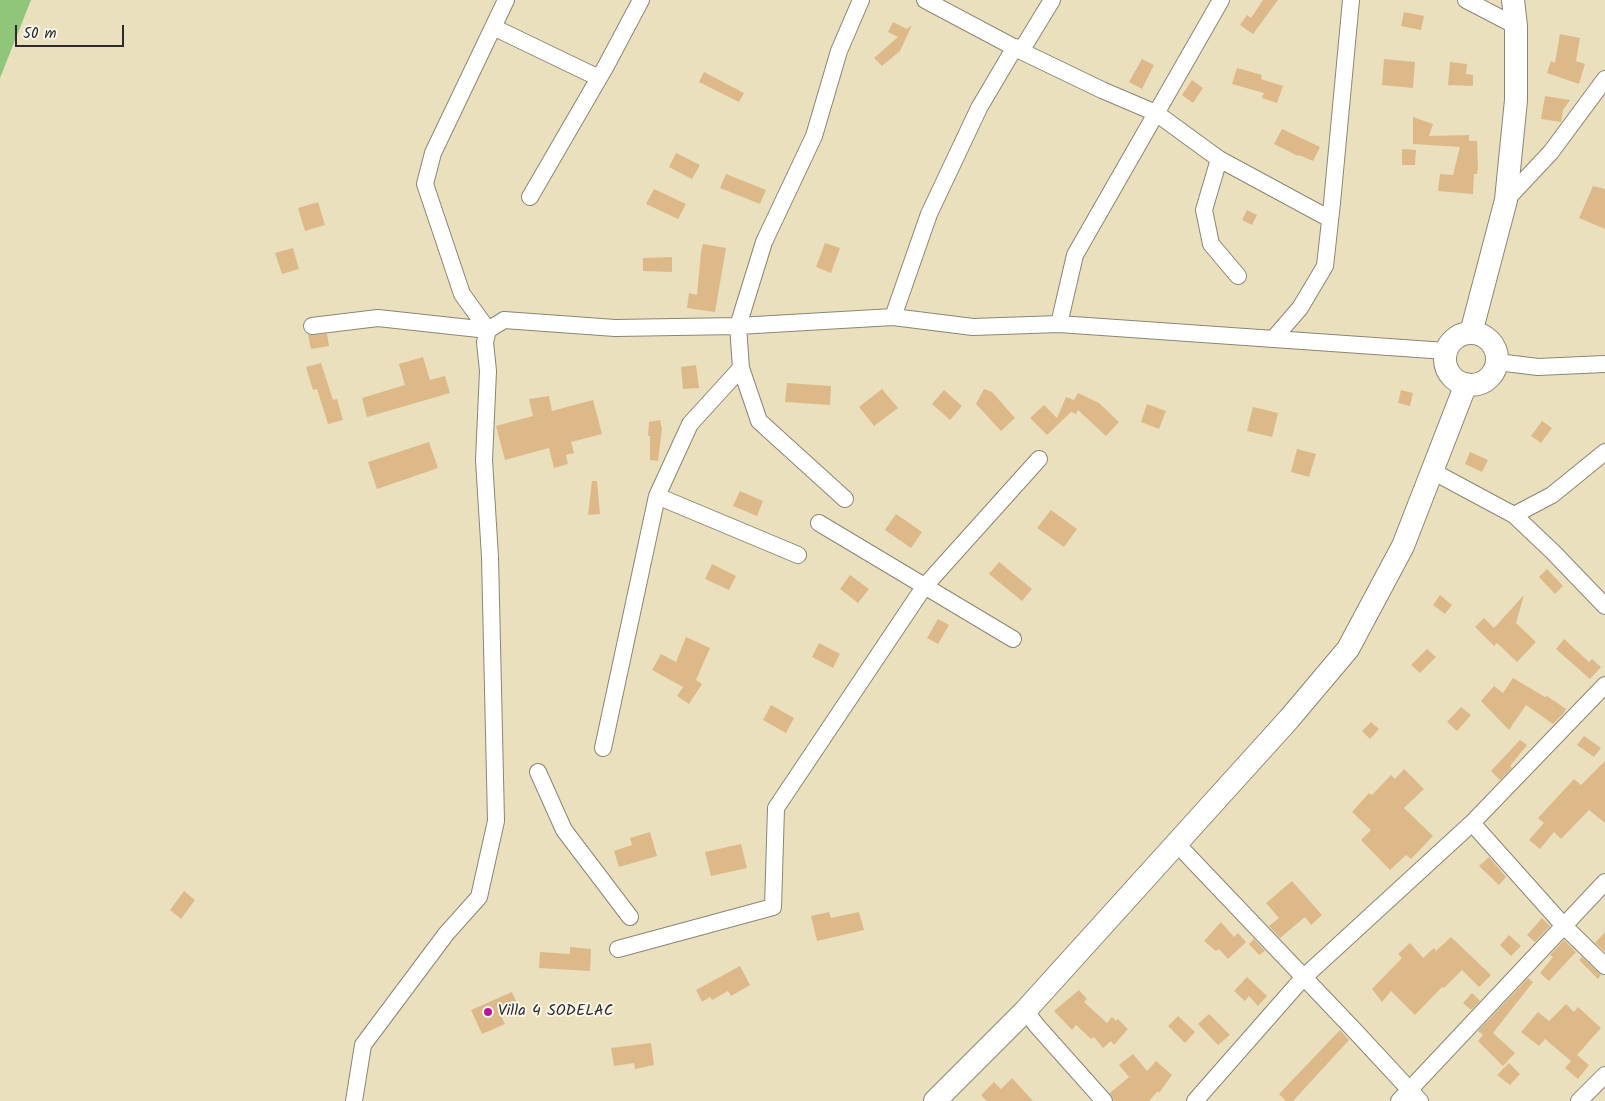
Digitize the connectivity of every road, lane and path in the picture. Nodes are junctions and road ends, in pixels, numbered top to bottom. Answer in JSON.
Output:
{"nodes":[{"id":1,"x":506,"y":0,"type":"edge"},
{"id":2,"x":641,"y":0,"type":"edge"},
{"id":3,"x":861,"y":0,"type":"edge"},
{"id":4,"x":925,"y":0,"type":"edge"},
{"id":5,"x":1052,"y":0,"type":"edge"},
{"id":6,"x":1221,"y":0,"type":"edge"},
{"id":7,"x":1351,"y":0,"type":"edge"},
{"id":8,"x":1466,"y":0,"type":"edge"},
{"id":9,"x":1514,"y":0,"type":"edge"},
{"id":10,"x":1516,"y":26,"type":"junction"},
{"id":11,"x":493,"y":27,"type":"junction"},
{"id":12,"x":1018,"y":49,"type":"junction"},
{"id":13,"x":599,"y":78,"type":"junction"},
{"id":14,"x":1605,"y":79,"type":"edge"},
{"id":15,"x":1156,"y":113,"type":"junction"},
{"id":16,"x":1219,"y":159,"type":"junction"},
{"id":17,"x":530,"y":197,"type":"dead end"},
{"id":18,"x":1506,"y":200,"type":"junction"},
{"id":19,"x":1330,"y":219,"type":"junction"},
{"id":20,"x":1238,"y":276,"type":"dead end"},
{"id":21,"x":893,"y":317,"type":"junction"},
{"id":22,"x":1059,"y":324,"type":"junction"},
{"id":23,"x":312,"y":326,"type":"dead end"},
{"id":24,"x":738,"y":326,"type":"junction"},
{"id":25,"x":488,"y":330,"type":"junction"},
{"id":26,"x":1471,"y":333,"type":"junction"},
{"id":27,"x":1274,"y":338,"type":"junction"},
{"id":28,"x":1446,"y":351,"type":"junction"},
{"id":29,"x":1497,"y":362,"type":"junction"},
{"id":30,"x":1605,"y":364,"type":"edge"},
{"id":31,"x":741,"y":368,"type":"junction"},
{"id":32,"x":1466,"y":384,"type":"junction"},
{"id":33,"x":1605,"y":452,"type":"edge"},
{"id":34,"x":1038,"y":458,"type":"dead end"},
{"id":35,"x":1432,"y":471,"type":"junction"},
{"id":36,"x":657,"y":496,"type":"junction"},
{"id":37,"x":846,"y":499,"type":"dead end"},
{"id":38,"x":1514,"y":515,"type":"junction"},
{"id":39,"x":819,"y":523,"type":"dead end"},
{"id":40,"x":798,"y":555,"type":"dead end"},
{"id":41,"x":924,"y":587,"type":"junction"},
{"id":42,"x":1605,"y":606,"type":"edge"},
{"id":43,"x":1013,"y":639,"type":"dead end"},
{"id":44,"x":1605,"y":685,"type":"edge"},
{"id":45,"x":603,"y":748,"type":"dead end"},
{"id":46,"x":538,"y":772,"type":"dead end"},
{"id":47,"x":1472,"y":823,"type":"junction"},
{"id":48,"x":1177,"y":844,"type":"junction"},
{"id":49,"x":1605,"y":882,"type":"edge"},
{"id":50,"x":630,"y":917,"type":"dead end"},
{"id":51,"x":1564,"y":926,"type":"junction"},
{"id":52,"x":618,"y":949,"type":"dead end"},
{"id":53,"x":1605,"y":966,"type":"edge"},
{"id":54,"x":1303,"y":978,"type":"junction"},
{"id":55,"x":1026,"y":1011,"type":"junction"},
{"id":56,"x":1605,"y":1075,"type":"edge"},
{"id":57,"x":1409,"y":1097,"type":"edge"},
{"id":58,"x":354,"y":1101,"type":"edge"},
{"id":59,"x":935,"y":1101,"type":"edge"},
{"id":60,"x":1104,"y":1101,"type":"edge"},
{"id":61,"x":1195,"y":1101,"type":"edge"},
{"id":62,"x":1579,"y":1101,"type":"edge"}],
"edges":[{"from":1,"to":11,"type":"street"},
{"from":2,"to":13,"type":"street"},
{"from":3,"to":24,"type":"street"},
{"from":4,"to":12,"type":"street"},
{"from":5,"to":12,"type":"street"},
{"from":6,"to":15,"type":"street"},
{"from":7,"to":19,"type":"street"},
{"from":8,"to":10,"type":"street"},
{"from":9,"to":10,"type":"street"},
{"from":10,"to":18,"type":"street"},
{"from":11,"to":13,"type":"street"},
{"from":11,"to":25,"type":"street"},
{"from":12,"to":15,"type":"street"},
{"from":12,"to":21,"type":"street"},
{"from":13,"to":17,"type":"street"},
{"from":14,"to":18,"type":"street"},
{"from":15,"to":16,"type":"street"},
{"from":15,"to":22,"type":"street"},
{"from":16,"to":19,"type":"street"},
{"from":16,"to":20,"type":"street"},
{"from":18,"to":26,"type":"street"},
{"from":19,"to":27,"type":"street"},
{"from":21,"to":22,"type":"street"},
{"from":21,"to":24,"type":"street"},
{"from":22,"to":27,"type":"street"},
{"from":23,"to":25,"type":"street"},
{"from":24,"to":25,"type":"street"},
{"from":24,"to":31,"type":"street"},
{"from":25,"to":58,"type":"street"},
{"from":26,"to":28,"type":"street"},
{"from":26,"to":29,"type":"street"},
{"from":27,"to":28,"type":"street"},
{"from":28,"to":32,"type":"street"},
{"from":29,"to":30,"type":"street"},
{"from":29,"to":32,"type":"street"},
{"from":31,"to":36,"type":"street"},
{"from":31,"to":37,"type":"street"},
{"from":32,"to":35,"type":"street"},
{"from":33,"to":38,"type":"street"},
{"from":34,"to":41,"type":"street"},
{"from":35,"to":38,"type":"street"},
{"from":35,"to":48,"type":"street"},
{"from":36,"to":40,"type":"street"},
{"from":36,"to":45,"type":"street"},
{"from":38,"to":42,"type":"street"},
{"from":39,"to":41,"type":"street"},
{"from":41,"to":43,"type":"street"},
{"from":41,"to":52,"type":"street"},
{"from":44,"to":47,"type":"street"},
{"from":46,"to":50,"type":"street"},
{"from":47,"to":51,"type":"street"},
{"from":47,"to":54,"type":"street"},
{"from":48,"to":54,"type":"street"},
{"from":48,"to":55,"type":"street"},
{"from":49,"to":51,"type":"street"},
{"from":51,"to":53,"type":"street"},
{"from":51,"to":57,"type":"street"},
{"from":54,"to":57,"type":"street"},
{"from":54,"to":61,"type":"street"},
{"from":55,"to":59,"type":"street"},
{"from":55,"to":60,"type":"street"},
{"from":56,"to":62,"type":"street"}]}
